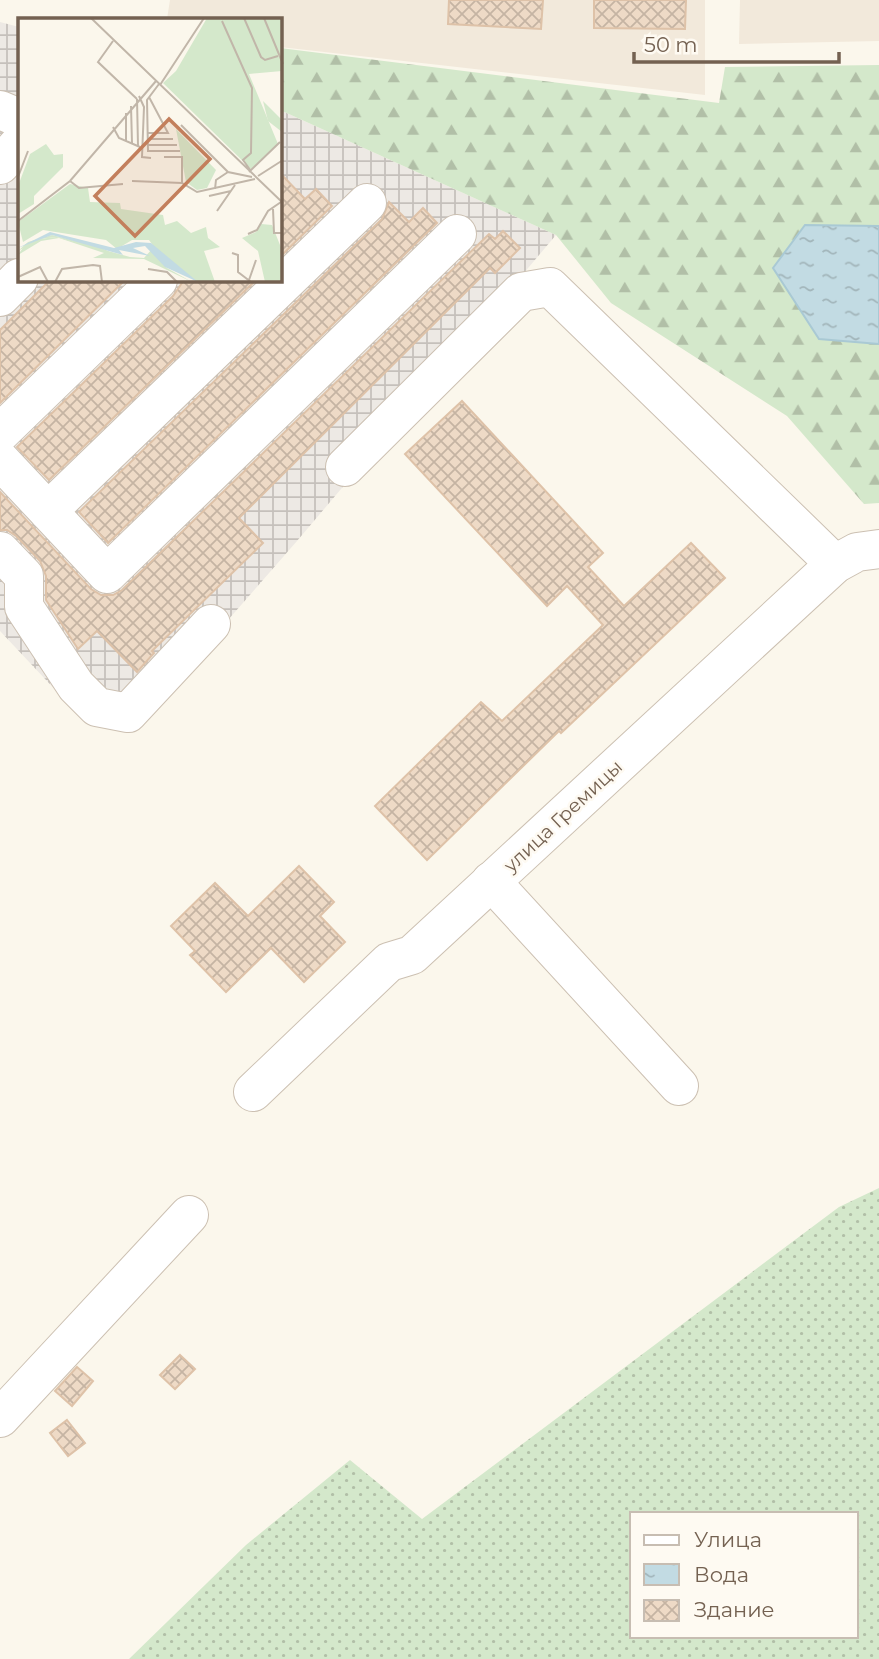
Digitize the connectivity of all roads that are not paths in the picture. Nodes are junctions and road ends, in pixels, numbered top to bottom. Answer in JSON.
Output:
{"nodes":[{"id":1,"x":0,"y":110,"type":"edge"},
{"id":2,"x":18,"y":118,"type":"edge"},
{"id":3,"x":18,"y":145,"type":"edge"},
{"id":4,"x":0,"y":165,"type":"edge"},
{"id":5,"x":367,"y":203,"type":"dead end"},
{"id":6,"x":457,"y":234,"type":"dead end"},
{"id":7,"x":18,"y":279,"type":"edge"},
{"id":8,"x":156,"y":282,"type":"edge"},
{"id":9,"x":0,"y":297,"type":"edge"},
{"id":10,"x":0,"y":433,"type":"edge"},
{"id":11,"x":0,"y":460,"type":"edge"},
{"id":12,"x":345,"y":467,"type":"dead end"},
{"id":13,"x":48,"y":511,"type":"junction"},
{"id":14,"x":879,"y":548,"type":"edge"},
{"id":15,"x":0,"y":551,"type":"edge"},
{"id":16,"x":835,"y":564,"type":"junction"},
{"id":17,"x":12,"y":610,"type":"edge"},
{"id":18,"x":211,"y":624,"type":"dead end"},
{"id":19,"x":491,"y":881,"type":"junction"},
{"id":20,"x":679,"y":1086,"type":"dead end"},
{"id":21,"x":253,"y":1092,"type":"dead end"},
{"id":22,"x":189,"y":1215,"type":"dead end"},
{"id":23,"x":0,"y":1418,"type":"edge"}],
"edges":[{"from":1,"to":2,"type":"street"},
{"from":3,"to":4,"type":"street"},
{"from":5,"to":13,"type":"street"},
{"from":6,"to":13,"type":"street"},
{"from":7,"to":9,"type":"street"},
{"from":8,"to":10,"type":"street"},
{"from":11,"to":13,"type":"street"},
{"from":12,"to":16,"type":"street"},
{"from":14,"to":16,"type":"street","name":"улица Гремицы"},
{"from":15,"to":17,"type":"street"},
{"from":16,"to":19,"type":"street","name":"улица Гремицы"},
{"from":17,"to":18,"type":"street"},
{"from":19,"to":20,"type":"street"},
{"from":19,"to":21,"type":"street","name":"улица Гремицы"},
{"from":22,"to":23,"type":"street"}]}
